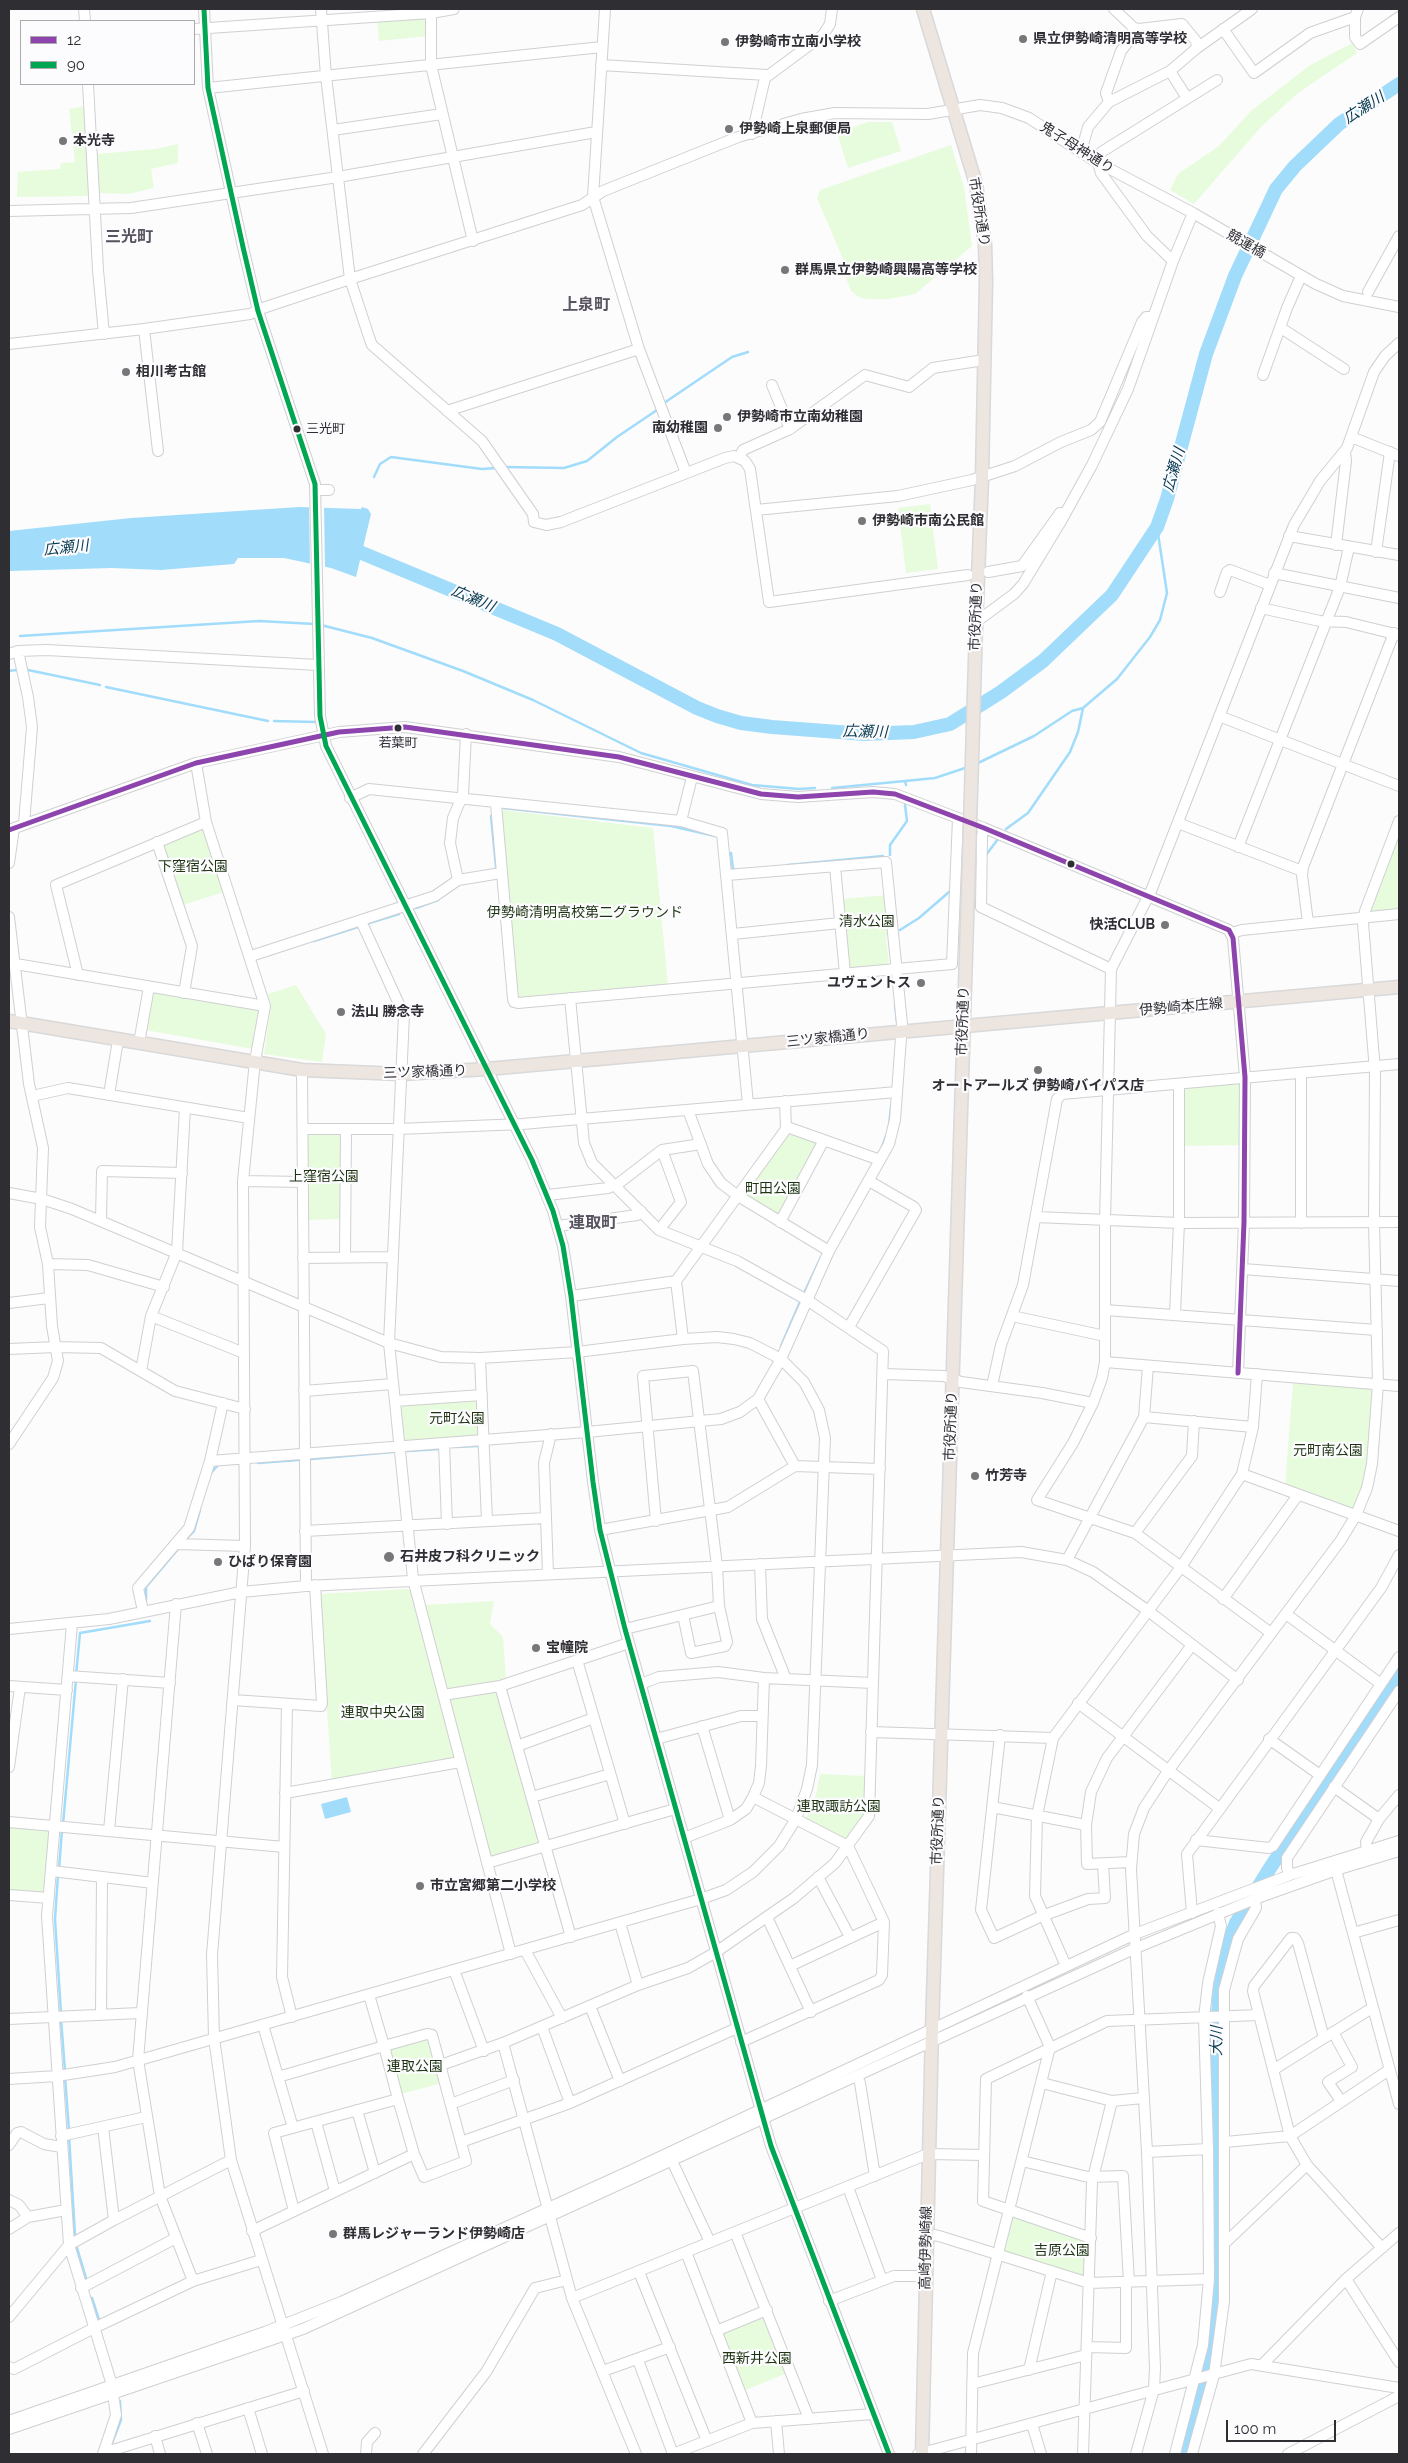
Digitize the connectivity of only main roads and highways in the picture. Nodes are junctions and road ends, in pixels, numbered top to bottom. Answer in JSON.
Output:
{"nodes":[{"id":1,"x":923,"y":9,"type":"edge"},
{"id":2,"x":1399,"y":988,"type":"edge"},
{"id":3,"x":9,"y":1020,"type":"edge"},
{"id":4,"x":963,"y":1027,"type":"junction"},
{"id":5,"x":932,"y":2035,"type":"joint"},
{"id":6,"x":920,"y":2454,"type":"edge"}],
"edges":[{"from":1,"to":4,"type":"main road","name":"市役所通り","bridge":true},
{"from":2,"to":4,"type":"main road","name":"伊勢崎本庄線"},
{"from":3,"to":4,"type":"main road","name":"三ツ家橋通り"},
{"from":4,"to":5,"type":"main road","name":"市役所通り"},
{"from":5,"to":6,"type":"main road","name":"高崎伊勢崎線"}]}
